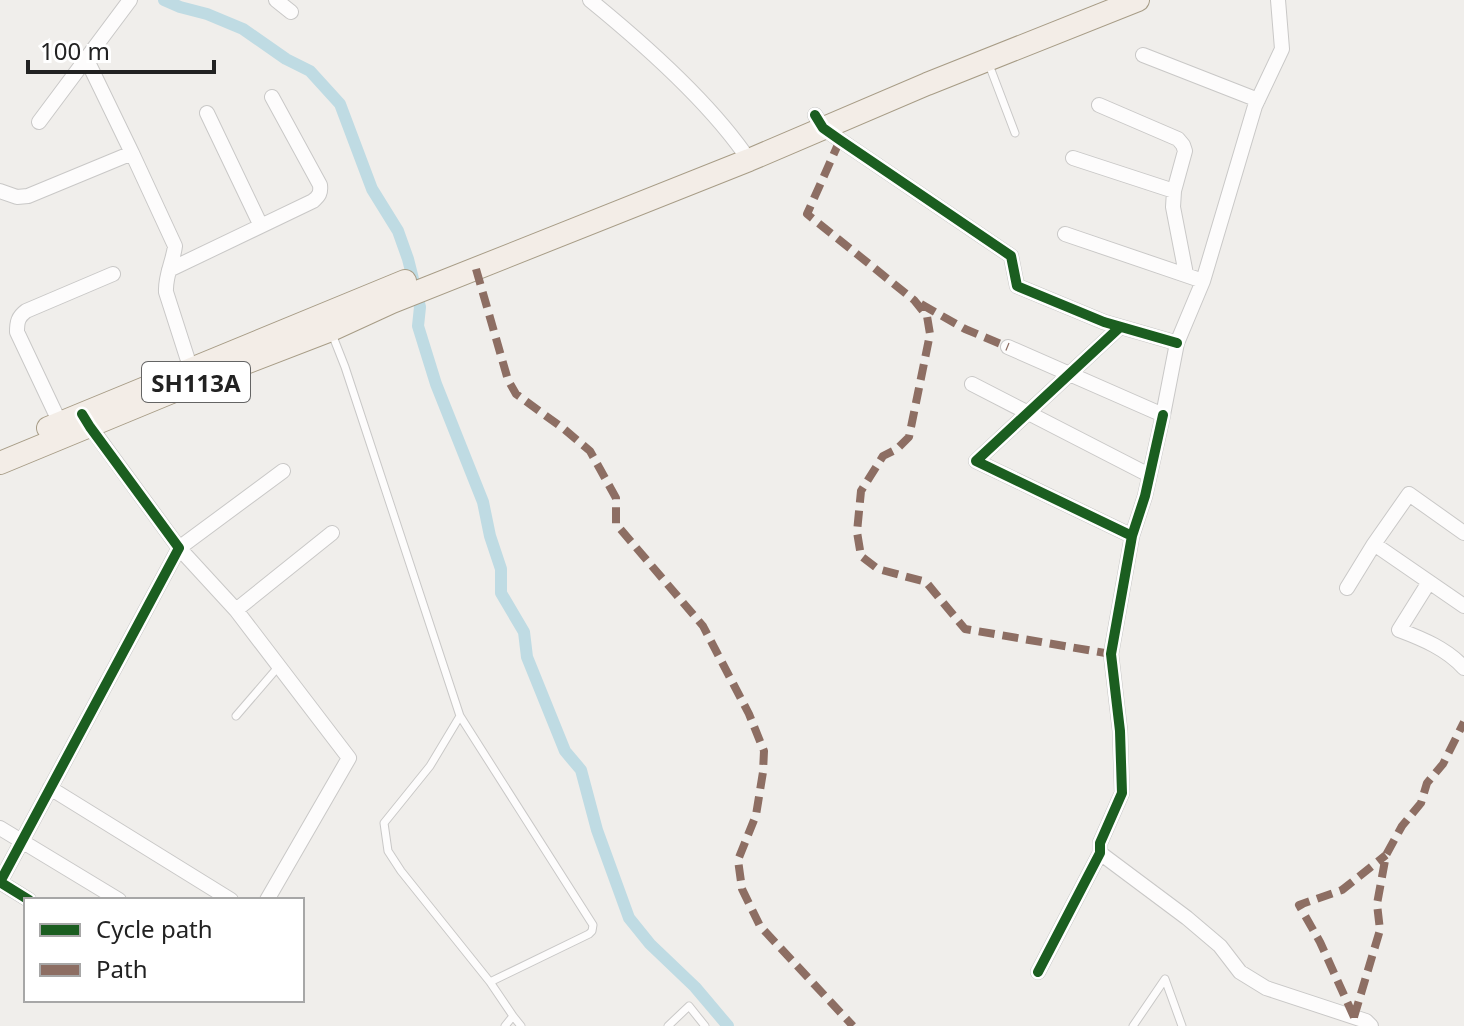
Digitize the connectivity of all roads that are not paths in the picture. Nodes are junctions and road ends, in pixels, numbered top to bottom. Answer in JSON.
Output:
{"nodes":[{"id":1,"x":130,"y":0,"type":"edge"},
{"id":2,"x":276,"y":0,"type":"edge"},
{"id":3,"x":590,"y":0,"type":"edge"},
{"id":4,"x":1099,"y":0,"type":"edge"},
{"id":5,"x":1138,"y":0,"type":"edge"},
{"id":6,"x":1278,"y":0,"type":"edge"},
{"id":7,"x":291,"y":12,"type":"dead end"},
{"id":8,"x":1143,"y":55,"type":"dead end"},
{"id":9,"x":86,"y":58,"type":"junction"},
{"id":10,"x":987,"y":60,"type":"junction"},
{"id":11,"x":272,"y":97,"type":"dead end"},
{"id":12,"x":1258,"y":100,"type":"junction"},
{"id":13,"x":1099,"y":105,"type":"dead end"},
{"id":14,"x":207,"y":113,"type":"dead end"},
{"id":15,"x":819,"y":121,"type":"junction"},
{"id":16,"x":39,"y":122,"type":"dead end"},
{"id":17,"x":1015,"y":133,"type":"dead end"},
{"id":18,"x":132,"y":153,"type":"junction"},
{"id":19,"x":745,"y":154,"type":"junction"},
{"id":20,"x":1073,"y":158,"type":"dead end"},
{"id":21,"x":0,"y":191,"type":"edge"},
{"id":22,"x":1174,"y":191,"type":"junction"},
{"id":23,"x":261,"y":226,"type":"junction"},
{"id":24,"x":1065,"y":234,"type":"dead end"},
{"id":25,"x":169,"y":270,"type":"junction"},
{"id":26,"x":113,"y":274,"type":"dead end"},
{"id":27,"x":1186,"y":274,"type":"junction"},
{"id":28,"x":1203,"y":281,"type":"junction"},
{"id":29,"x":328,"y":321,"type":"junction"},
{"id":30,"x":1120,"y":327,"type":"junction"},
{"id":31,"x":1177,"y":343,"type":"junction"},
{"id":32,"x":1008,"y":347,"type":"dead end"},
{"id":33,"x":1069,"y":374,"type":"junction"},
{"id":34,"x":193,"y":375,"type":"junction"},
{"id":35,"x":972,"y":384,"type":"dead end"},
{"id":36,"x":1029,"y":412,"type":"junction"},
{"id":37,"x":1163,"y":415,"type":"junction"},
{"id":38,"x":86,"y":420,"type":"junction"},
{"id":39,"x":60,"y":423,"type":"junction"},
{"id":40,"x":0,"y":447,"type":"edge"},
{"id":41,"x":0,"y":463,"type":"edge"},
{"id":42,"x":283,"y":471,"type":"dead end"},
{"id":43,"x":1149,"y":475,"type":"junction"},
{"id":44,"x":332,"y":533,"type":"dead end"},
{"id":45,"x":1464,"y":533,"type":"edge"},
{"id":46,"x":1132,"y":536,"type":"junction"},
{"id":47,"x":1374,"y":544,"type":"junction"},
{"id":48,"x":179,"y":548,"type":"junction"},
{"id":49,"x":1429,"y":582,"type":"junction"},
{"id":50,"x":1347,"y":588,"type":"dead end"},
{"id":51,"x":1464,"y":606,"type":"edge"},
{"id":52,"x":236,"y":610,"type":"junction"},
{"id":53,"x":279,"y":666,"type":"junction"},
{"id":54,"x":1464,"y":668,"type":"edge"},
{"id":55,"x":236,"y":716,"type":"dead end"},
{"id":56,"x":460,"y":716,"type":"junction"},
{"id":57,"x":50,"y":788,"type":"junction"},
{"id":58,"x":0,"y":828,"type":"edge"},
{"id":59,"x":23,"y":842,"type":"junction"},
{"id":60,"x":1100,"y":853,"type":"junction"},
{"id":61,"x":26,"y":898,"type":"edge"},
{"id":62,"x":116,"y":898,"type":"edge"},
{"id":63,"x":228,"y":898,"type":"edge"},
{"id":64,"x":268,"y":898,"type":"edge"},
{"id":65,"x":1038,"y":972,"type":"dead end"},
{"id":66,"x":490,"y":982,"type":"junction"},
{"id":67,"x":513,"y":1016,"type":"junction"},
{"id":68,"x":1366,"y":1024,"type":"edge"},
{"id":69,"x":505,"y":1026,"type":"edge"},
{"id":70,"x":521,"y":1026,"type":"edge"},
{"id":71,"x":668,"y":1026,"type":"edge"},
{"id":72,"x":705,"y":1026,"type":"edge"},
{"id":73,"x":1133,"y":1026,"type":"edge"},
{"id":74,"x":1182,"y":1026,"type":"edge"}],
"edges":[{"from":1,"to":9,"type":"street"},
{"from":2,"to":7,"type":"street"},
{"from":3,"to":19,"type":"street"},
{"from":4,"to":15,"type":"main road","number":"SH113A"},
{"from":5,"to":10,"type":"main road","number":"SH113A"},
{"from":6,"to":12,"type":"street"},
{"from":8,"to":12,"type":"street"},
{"from":9,"to":16,"type":"street"},
{"from":9,"to":18,"type":"street"},
{"from":10,"to":15,"type":"main road","number":"SH113A"},
{"from":10,"to":17,"type":"lane"},
{"from":11,"to":23,"type":"street"},
{"from":12,"to":28,"type":"street"},
{"from":13,"to":22,"type":"street"},
{"from":14,"to":23,"type":"street"},
{"from":15,"to":19,"type":"main road","number":"SH113A"},
{"from":15,"to":30,"type":"street"},
{"from":18,"to":21,"type":"street"},
{"from":18,"to":25,"type":"street"},
{"from":19,"to":29,"type":"main road","number":"SH113A"},
{"from":20,"to":22,"type":"street"},
{"from":22,"to":27,"type":"street"},
{"from":23,"to":25,"type":"street"},
{"from":24,"to":27,"type":"street"},
{"from":25,"to":34,"type":"street"},
{"from":26,"to":39,"type":"street"},
{"from":27,"to":28,"type":"street"},
{"from":28,"to":31,"type":"street"},
{"from":29,"to":34,"type":"main road","number":"SH113A"},
{"from":29,"to":56,"type":"lane"},
{"from":30,"to":31,"type":"street"},
{"from":30,"to":33,"type":"street"},
{"from":31,"to":37,"type":"street"},
{"from":32,"to":33,"type":"street"},
{"from":33,"to":36,"type":"street"},
{"from":33,"to":37,"type":"street"},
{"from":34,"to":38,"type":"main road","number":"SH113A"},
{"from":35,"to":36,"type":"street"},
{"from":36,"to":43,"type":"street"},
{"from":36,"to":46,"type":"street"},
{"from":37,"to":43,"type":"street"},
{"from":38,"to":39,"type":"main road","number":"SH113A"},
{"from":38,"to":41,"type":"main road","number":"SH113A"},
{"from":38,"to":48,"type":"street"},
{"from":39,"to":40,"type":"main road","number":"SH113A"},
{"from":42,"to":48,"type":"street"},
{"from":43,"to":46,"type":"street"},
{"from":44,"to":52,"type":"street"},
{"from":45,"to":47,"type":"street"},
{"from":46,"to":60,"type":"street"},
{"from":47,"to":49,"type":"street"},
{"from":47,"to":50,"type":"street"},
{"from":48,"to":52,"type":"street"},
{"from":48,"to":57,"type":"street"},
{"from":49,"to":51,"type":"street"},
{"from":49,"to":54,"type":"street"},
{"from":52,"to":53,"type":"street"},
{"from":53,"to":55,"type":"lane"},
{"from":53,"to":64,"type":"street"},
{"from":56,"to":66,"type":"lane"},
{"from":56,"to":66,"type":"lane"},
{"from":57,"to":59,"type":"street"},
{"from":57,"to":63,"type":"street"},
{"from":58,"to":59,"type":"street"},
{"from":59,"to":61,"type":"street"},
{"from":59,"to":62,"type":"street"},
{"from":60,"to":65,"type":"street"},
{"from":60,"to":68,"type":"street"},
{"from":66,"to":67,"type":"lane"},
{"from":67,"to":69,"type":"lane"},
{"from":67,"to":70,"type":"lane"},
{"from":71,"to":72,"type":"lane"},
{"from":73,"to":74,"type":"lane"}]}
